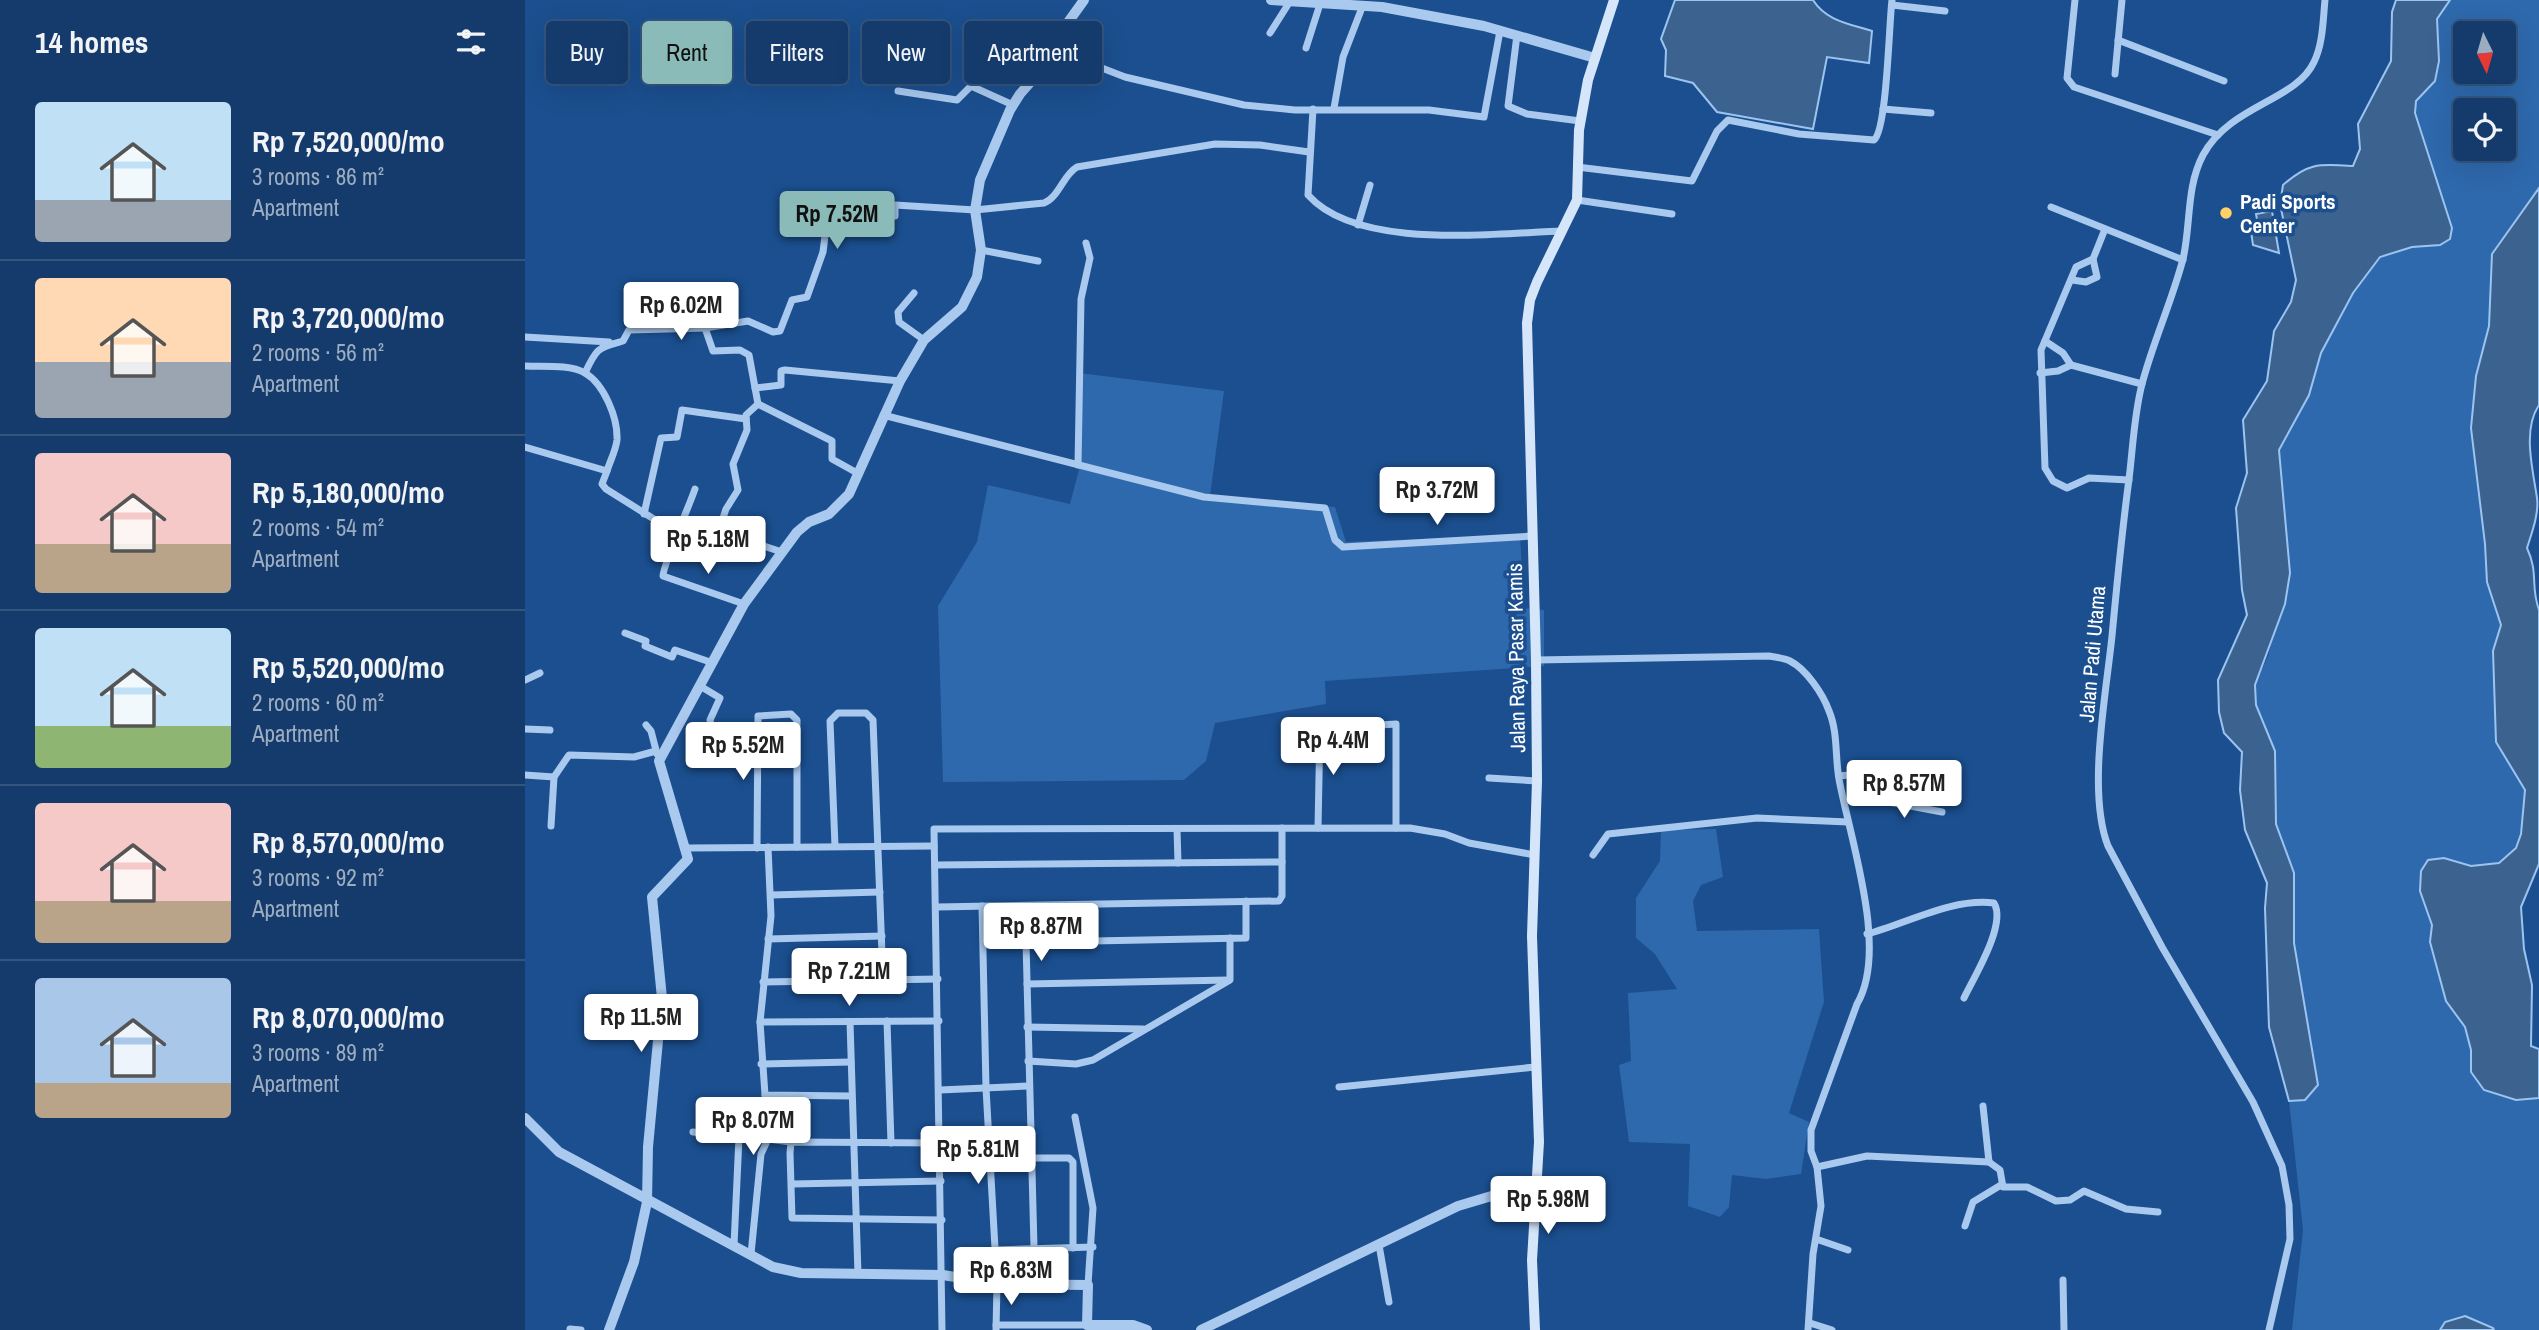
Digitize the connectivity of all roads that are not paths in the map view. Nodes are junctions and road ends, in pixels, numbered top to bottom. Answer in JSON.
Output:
{"nodes":[{"id":1,"x":1084,"y":0,"type":"edge"},
{"id":2,"x":1271,"y":0,"type":"edge"},
{"id":3,"x":1614,"y":0,"type":"edge"},
{"id":4,"x":2075,"y":0,"type":"edge"},
{"id":5,"x":2122,"y":0,"type":"edge"},
{"id":6,"x":2325,"y":0,"type":"edge"},
{"id":7,"x":1892,"y":2,"type":"edge"},
{"id":8,"x":1289,"y":3,"type":"junction"},
{"id":9,"x":1320,"y":4,"type":"junction"},
{"id":10,"x":1383,"y":4,"type":"edge"},
{"id":11,"x":1363,"y":5,"type":"junction"},
{"id":12,"x":1945,"y":11,"type":"dead end"},
{"id":13,"x":1069,"y":21,"type":"edge"},
{"id":14,"x":1500,"y":30,"type":"junction"},
{"id":15,"x":1270,"y":33,"type":"dead end"},
{"id":16,"x":1517,"y":35,"type":"junction"},
{"id":17,"x":2118,"y":40,"type":"junction"},
{"id":18,"x":1306,"y":48,"type":"dead end"},
{"id":19,"x":1595,"y":58,"type":"junction"},
{"id":20,"x":1102,"y":68,"type":"edge"},
{"id":21,"x":2115,"y":74,"type":"dead end"},
{"id":22,"x":2224,"y":81,"type":"dead end"},
{"id":23,"x":1030,"y":84,"type":"edge"},
{"id":24,"x":898,"y":91,"type":"dead end"},
{"id":25,"x":1013,"y":105,"type":"junction"},
{"id":26,"x":1334,"y":108,"type":"junction"},
{"id":27,"x":1313,"y":109,"type":"junction"},
{"id":28,"x":1883,"y":109,"type":"junction"},
{"id":29,"x":1931,"y":113,"type":"dead end"},
{"id":30,"x":1580,"y":121,"type":"junction"},
{"id":31,"x":2218,"y":135,"type":"junction"},
{"id":32,"x":1309,"y":152,"type":"junction"},
{"id":33,"x":1577,"y":167,"type":"junction"},
{"id":34,"x":1370,"y":185,"type":"dead end"},
{"id":35,"x":1577,"y":200,"type":"junction"},
{"id":36,"x":2051,"y":207,"type":"dead end"},
{"id":37,"x":975,"y":209,"type":"junction"},
{"id":38,"x":1672,"y":214,"type":"dead end"},
{"id":39,"x":1358,"y":225,"type":"junction"},
{"id":40,"x":2105,"y":229,"type":"junction"},
{"id":41,"x":1563,"y":231,"type":"junction"},
{"id":42,"x":1086,"y":243,"type":"dead end"},
{"id":43,"x":981,"y":250,"type":"junction"},
{"id":44,"x":2093,"y":258,"type":"junction"},
{"id":45,"x":2183,"y":260,"type":"junction"},
{"id":46,"x":1038,"y":261,"type":"dead end"},
{"id":47,"x":2072,"y":280,"type":"junction"},
{"id":48,"x":913,"y":293,"type":"dead end"},
{"id":49,"x":705,"y":328,"type":"junction"},
{"id":50,"x":525,"y":337,"type":"edge"},
{"id":51,"x":924,"y":340,"type":"junction"},
{"id":52,"x":2045,"y":341,"type":"junction"},
{"id":53,"x":610,"y":342,"type":"junction"},
{"id":54,"x":2071,"y":365,"type":"junction"},
{"id":55,"x":525,"y":366,"type":"edge"},
{"id":56,"x":585,"y":373,"type":"junction"},
{"id":57,"x":2040,"y":373,"type":"junction"},
{"id":58,"x":900,"y":381,"type":"junction"},
{"id":59,"x":2142,"y":384,"type":"junction"},
{"id":60,"x":755,"y":388,"type":"junction"},
{"id":61,"x":758,"y":404,"type":"junction"},
{"id":62,"x":883,"y":415,"type":"junction"},
{"id":63,"x":745,"y":419,"type":"junction"},
{"id":64,"x":525,"y":447,"type":"edge"},
{"id":65,"x":1078,"y":465,"type":"junction"},
{"id":66,"x":607,"y":471,"type":"junction"},
{"id":67,"x":859,"y":474,"type":"junction"},
{"id":68,"x":2129,"y":481,"type":"junction"},
{"id":69,"x":695,"y":489,"type":"dead end"},
{"id":70,"x":644,"y":514,"type":"junction"},
{"id":71,"x":682,"y":527,"type":"junction"},
{"id":72,"x":1533,"y":536,"type":"junction"},
{"id":73,"x":716,"y":539,"type":"junction"},
{"id":74,"x":782,"y":552,"type":"junction"},
{"id":75,"x":744,"y":604,"type":"junction"},
{"id":76,"x":625,"y":632,"type":"dead end"},
{"id":77,"x":1537,"y":660,"type":"junction"},
{"id":78,"x":713,"y":663,"type":"junction"},
{"id":79,"x":540,"y":673,"type":"dead end"},
{"id":80,"x":525,"y":680,"type":"edge"},
{"id":81,"x":700,"y":686,"type":"junction"},
{"id":82,"x":646,"y":725,"type":"dead end"},
{"id":83,"x":1320,"y":726,"type":"dead end"},
{"id":84,"x":1363,"y":726,"type":"dead end"},
{"id":85,"x":525,"y":729,"type":"edge"},
{"id":86,"x":550,"y":730,"type":"dead end"},
{"id":87,"x":758,"y":746,"type":"junction"},
{"id":88,"x":658,"y":756,"type":"junction"},
{"id":89,"x":525,"y":775,"type":"edge"},
{"id":90,"x":1839,"y":776,"type":"junction"},
{"id":91,"x":554,"y":777,"type":"junction"},
{"id":92,"x":1489,"y":778,"type":"dead end"},
{"id":93,"x":1537,"y":781,"type":"junction"},
{"id":94,"x":1942,"y":813,"type":"dead end"},
{"id":95,"x":1848,"y":822,"type":"junction"},
{"id":96,"x":551,"y":826,"type":"dead end"},
{"id":97,"x":1282,"y":828,"type":"junction"},
{"id":98,"x":1318,"y":828,"type":"junction"},
{"id":99,"x":1396,"y":828,"type":"junction"},
{"id":100,"x":1177,"y":829,"type":"junction"},
{"id":101,"x":879,"y":845,"type":"junction"},
{"id":102,"x":835,"y":846,"type":"junction"},
{"id":103,"x":933,"y":846,"type":"junction"},
{"id":104,"x":768,"y":847,"type":"junction"},
{"id":105,"x":797,"y":847,"type":"junction"},
{"id":106,"x":687,"y":848,"type":"junction"},
{"id":107,"x":757,"y":848,"type":"junction"},
{"id":108,"x":1535,"y":855,"type":"junction"},
{"id":109,"x":1593,"y":855,"type":"dead end"},
{"id":110,"x":1282,"y":862,"type":"junction"},
{"id":111,"x":1178,"y":863,"type":"junction"},
{"id":112,"x":935,"y":865,"type":"junction"},
{"id":113,"x":880,"y":892,"type":"junction"},
{"id":114,"x":771,"y":895,"type":"junction"},
{"id":115,"x":1246,"y":901,"type":"junction"},
{"id":116,"x":982,"y":906,"type":"junction"},
{"id":117,"x":937,"y":907,"type":"junction"},
{"id":118,"x":1867,"y":934,"type":"junction"},
{"id":119,"x":882,"y":936,"type":"junction"},
{"id":120,"x":1230,"y":938,"type":"junction"},
{"id":121,"x":768,"y":939,"type":"junction"},
{"id":122,"x":1026,"y":942,"type":"junction"},
{"id":123,"x":985,"y":943,"type":"junction"},
{"id":124,"x":938,"y":979,"type":"junction"},
{"id":125,"x":883,"y":980,"type":"junction"},
{"id":126,"x":1230,"y":980,"type":"junction"},
{"id":127,"x":763,"y":982,"type":"junction"},
{"id":128,"x":1027,"y":984,"type":"junction"},
{"id":129,"x":1964,"y":998,"type":"dead end"},
{"id":130,"x":939,"y":1020,"type":"junction"},
{"id":131,"x":887,"y":1021,"type":"junction"},
{"id":132,"x":760,"y":1022,"type":"junction"},
{"id":133,"x":850,"y":1022,"type":"junction"},
{"id":134,"x":1027,"y":1027,"type":"junction"},
{"id":135,"x":1144,"y":1029,"type":"junction"},
{"id":136,"x":1028,"y":1061,"type":"junction"},
{"id":137,"x":851,"y":1062,"type":"junction"},
{"id":138,"x":761,"y":1064,"type":"junction"},
{"id":139,"x":1535,"y":1067,"type":"junction"},
{"id":140,"x":1028,"y":1086,"type":"junction"},
{"id":141,"x":1339,"y":1087,"type":"dead end"},
{"id":142,"x":986,"y":1088,"type":"junction"},
{"id":143,"x":940,"y":1090,"type":"junction"},
{"id":144,"x":765,"y":1095,"type":"junction"},
{"id":145,"x":851,"y":1096,"type":"junction"},
{"id":146,"x":1983,"y":1106,"type":"dead end"},
{"id":147,"x":1075,"y":1117,"type":"dead end"},
{"id":148,"x":525,"y":1118,"type":"edge"},
{"id":149,"x":693,"y":1132,"type":"dead end"},
{"id":150,"x":768,"y":1139,"type":"junction"},
{"id":151,"x":791,"y":1142,"type":"junction"},
{"id":152,"x":891,"y":1143,"type":"junction"},
{"id":153,"x":940,"y":1143,"type":"junction"},
{"id":154,"x":852,"y":1144,"type":"junction"},
{"id":155,"x":1030,"y":1158,"type":"junction"},
{"id":156,"x":1989,"y":1162,"type":"junction"},
{"id":157,"x":1817,"y":1167,"type":"junction"},
{"id":158,"x":941,"y":1181,"type":"junction"},
{"id":159,"x":854,"y":1183,"type":"junction"},
{"id":160,"x":1535,"y":1183,"type":"junction"},
{"id":161,"x":793,"y":1184,"type":"junction"},
{"id":162,"x":2001,"y":1185,"type":"junction"},
{"id":163,"x":647,"y":1202,"type":"junction"},
{"id":164,"x":2158,"y":1212,"type":"dead end"},
{"id":165,"x":857,"y":1217,"type":"junction"},
{"id":166,"x":942,"y":1220,"type":"junction"},
{"id":167,"x":1965,"y":1226,"type":"dead end"},
{"id":168,"x":1816,"y":1238,"type":"junction"},
{"id":169,"x":734,"y":1245,"type":"junction"},
{"id":170,"x":1379,"y":1245,"type":"junction"},
{"id":171,"x":1034,"y":1247,"type":"junction"},
{"id":172,"x":1093,"y":1247,"type":"junction"},
{"id":173,"x":1073,"y":1248,"type":"junction"},
{"id":174,"x":995,"y":1250,"type":"junction"},
{"id":175,"x":1848,"y":1250,"type":"dead end"},
{"id":176,"x":751,"y":1254,"type":"junction"},
{"id":177,"x":858,"y":1274,"type":"junction"},
{"id":178,"x":943,"y":1275,"type":"junction"},
{"id":179,"x":2063,"y":1280,"type":"dead end"},
{"id":180,"x":997,"y":1283,"type":"junction"},
{"id":181,"x":1088,"y":1284,"type":"junction"},
{"id":182,"x":1389,"y":1302,"type":"dead end"},
{"id":183,"x":1087,"y":1325,"type":"junction"},
{"id":184,"x":1809,"y":1327,"type":"edge"},
{"id":185,"x":996,"y":1328,"type":"edge"},
{"id":186,"x":570,"y":1329,"type":"edge"},
{"id":187,"x":581,"y":1330,"type":"edge"},
{"id":188,"x":609,"y":1330,"type":"edge"},
{"id":189,"x":942,"y":1330,"type":"edge"},
{"id":190,"x":1147,"y":1330,"type":"edge"},
{"id":191,"x":1201,"y":1330,"type":"edge"},
{"id":192,"x":1535,"y":1330,"type":"edge"},
{"id":193,"x":1832,"y":1330,"type":"edge"},
{"id":194,"x":2064,"y":1330,"type":"edge"},
{"id":195,"x":2269,"y":1330,"type":"edge"}],
"edges":[{"from":1,"to":13,"type":"street"},
{"from":2,"to":8,"type":"street"},
{"from":3,"to":19,"type":"main road","name":"Jalan Raya Pasar Kamis"},
{"from":4,"to":31,"type":"street"},
{"from":5,"to":17,"type":"street"},
{"from":6,"to":31,"type":"street","name":"Jalan Padi Utama"},
{"from":7,"to":12,"type":"street"},
{"from":7,"to":28,"type":"street"},
{"from":8,"to":9,"type":"street"},
{"from":8,"to":15,"type":"street"},
{"from":9,"to":11,"type":"street"},
{"from":9,"to":18,"type":"street"},
{"from":10,"to":11,"type":"street"},
{"from":10,"to":14,"type":"street"},
{"from":11,"to":26,"type":"street"},
{"from":14,"to":16,"type":"street"},
{"from":14,"to":26,"type":"street"},
{"from":16,"to":19,"type":"street"},
{"from":16,"to":30,"type":"street"},
{"from":17,"to":21,"type":"street"},
{"from":17,"to":22,"type":"street"},
{"from":19,"to":30,"type":"main road","name":"Jalan Raya Pasar Kamis"},
{"from":20,"to":27,"type":"street"},
{"from":23,"to":25,"type":"street"},
{"from":24,"to":25,"type":"street"},
{"from":25,"to":37,"type":"street"},
{"from":26,"to":27,"type":"street"},
{"from":27,"to":32,"type":"street"},
{"from":28,"to":29,"type":"street"},
{"from":28,"to":33,"type":"street"},
{"from":30,"to":33,"type":"main road","name":"Jalan Raya Pasar Kamis"},
{"from":31,"to":45,"type":"street","name":"Jalan Padi Utama"},
{"from":32,"to":37,"type":"street"},
{"from":32,"to":39,"type":"street"},
{"from":33,"to":35,"type":"main road","name":"Jalan Raya Pasar Kamis"},
{"from":34,"to":39,"type":"street"},
{"from":35,"to":38,"type":"street"},
{"from":35,"to":41,"type":"main road","name":"Jalan Raya Pasar Kamis"},
{"from":36,"to":40,"type":"street"},
{"from":37,"to":43,"type":"street"},
{"from":37,"to":49,"type":"street"},
{"from":39,"to":41,"type":"street"},
{"from":40,"to":44,"type":"street"},
{"from":40,"to":45,"type":"street"},
{"from":41,"to":72,"type":"main road","name":"Jalan Raya Pasar Kamis"},
{"from":42,"to":65,"type":"street"},
{"from":43,"to":46,"type":"street"},
{"from":43,"to":51,"type":"street"},
{"from":44,"to":47,"type":"street"},
{"from":44,"to":47,"type":"street"},
{"from":45,"to":59,"type":"street","name":"Jalan Padi Utama"},
{"from":47,"to":52,"type":"street"},
{"from":48,"to":51,"type":"street"},
{"from":49,"to":53,"type":"street"},
{"from":49,"to":60,"type":"street"},
{"from":50,"to":53,"type":"street"},
{"from":51,"to":58,"type":"street"},
{"from":52,"to":54,"type":"street"},
{"from":52,"to":57,"type":"street"},
{"from":53,"to":56,"type":"street"},
{"from":54,"to":57,"type":"street"},
{"from":54,"to":59,"type":"street"},
{"from":55,"to":56,"type":"street"},
{"from":56,"to":66,"type":"street"},
{"from":57,"to":68,"type":"street"},
{"from":58,"to":60,"type":"street"},
{"from":58,"to":62,"type":"street"},
{"from":59,"to":68,"type":"street","name":"Jalan Padi Utama"},
{"from":60,"to":61,"type":"street"},
{"from":61,"to":63,"type":"street"},
{"from":61,"to":67,"type":"street"},
{"from":62,"to":65,"type":"street"},
{"from":62,"to":67,"type":"street"},
{"from":63,"to":70,"type":"street"},
{"from":63,"to":73,"type":"street"},
{"from":64,"to":66,"type":"street"},
{"from":65,"to":72,"type":"street"},
{"from":66,"to":70,"type":"street"},
{"from":67,"to":74,"type":"street"},
{"from":68,"to":195,"type":"street","name":"Jalan Padi Utama"},
{"from":69,"to":71,"type":"street"},
{"from":70,"to":71,"type":"street"},
{"from":71,"to":73,"type":"street"},
{"from":71,"to":75,"type":"street"},
{"from":72,"to":77,"type":"main road","name":"Jalan Raya Pasar Kamis"},
{"from":73,"to":74,"type":"street"},
{"from":74,"to":75,"type":"street"},
{"from":75,"to":78,"type":"street"},
{"from":76,"to":78,"type":"street"},
{"from":77,"to":90,"type":"street"},
{"from":77,"to":93,"type":"main road","name":"Jalan Raya Pasar Kamis"},
{"from":78,"to":81,"type":"street"},
{"from":79,"to":80,"type":"street"},
{"from":81,"to":87,"type":"street"},
{"from":81,"to":88,"type":"street"},
{"from":82,"to":88,"type":"street"},
{"from":83,"to":98,"type":"street"},
{"from":84,"to":99,"type":"street"},
{"from":85,"to":86,"type":"street"},
{"from":87,"to":105,"type":"street"},
{"from":87,"to":107,"type":"street"},
{"from":88,"to":91,"type":"street"},
{"from":88,"to":106,"type":"street"},
{"from":89,"to":91,"type":"street"},
{"from":90,"to":94,"type":"street"},
{"from":90,"to":95,"type":"street"},
{"from":91,"to":96,"type":"street"},
{"from":92,"to":93,"type":"street"},
{"from":93,"to":108,"type":"main road","name":"Jalan Raya Pasar Kamis"},
{"from":95,"to":109,"type":"street"},
{"from":95,"to":118,"type":"street"},
{"from":97,"to":98,"type":"street"},
{"from":97,"to":100,"type":"street"},
{"from":97,"to":110,"type":"street"},
{"from":98,"to":99,"type":"street"},
{"from":99,"to":108,"type":"street"},
{"from":100,"to":103,"type":"street"},
{"from":100,"to":111,"type":"street"},
{"from":101,"to":102,"type":"street"},
{"from":101,"to":102,"type":"street"},
{"from":101,"to":103,"type":"street"},
{"from":101,"to":113,"type":"street"},
{"from":102,"to":105,"type":"street"},
{"from":103,"to":112,"type":"street"},
{"from":104,"to":105,"type":"street"},
{"from":104,"to":107,"type":"street"},
{"from":104,"to":114,"type":"street"},
{"from":106,"to":107,"type":"street"},
{"from":106,"to":163,"type":"street"},
{"from":108,"to":139,"type":"main road","name":"Jalan Raya Pasar Kamis"},
{"from":110,"to":111,"type":"street"},
{"from":110,"to":115,"type":"street"},
{"from":111,"to":112,"type":"street"},
{"from":112,"to":117,"type":"street"},
{"from":113,"to":114,"type":"street"},
{"from":113,"to":119,"type":"street"},
{"from":114,"to":121,"type":"street"},
{"from":115,"to":116,"type":"street"},
{"from":115,"to":120,"type":"street"},
{"from":116,"to":117,"type":"street"},
{"from":116,"to":123,"type":"street"},
{"from":117,"to":124,"type":"street"},
{"from":118,"to":129,"type":"street"},
{"from":118,"to":157,"type":"street"},
{"from":119,"to":121,"type":"street"},
{"from":119,"to":125,"type":"street"},
{"from":120,"to":122,"type":"street"},
{"from":120,"to":126,"type":"street"},
{"from":121,"to":127,"type":"street"},
{"from":122,"to":123,"type":"street"},
{"from":122,"to":128,"type":"street"},
{"from":123,"to":142,"type":"street"},
{"from":124,"to":125,"type":"street"},
{"from":124,"to":130,"type":"street"},
{"from":125,"to":127,"type":"street"},
{"from":126,"to":128,"type":"street"},
{"from":126,"to":135,"type":"street"},
{"from":127,"to":132,"type":"street"},
{"from":128,"to":134,"type":"street"},
{"from":130,"to":131,"type":"street"},
{"from":130,"to":143,"type":"street"},
{"from":131,"to":133,"type":"street"},
{"from":131,"to":152,"type":"street"},
{"from":132,"to":133,"type":"street"},
{"from":132,"to":138,"type":"street"},
{"from":133,"to":137,"type":"street"},
{"from":134,"to":135,"type":"street"},
{"from":134,"to":136,"type":"street"},
{"from":135,"to":136,"type":"street"},
{"from":136,"to":140,"type":"street"},
{"from":137,"to":138,"type":"street"},
{"from":137,"to":145,"type":"street"},
{"from":138,"to":144,"type":"street"},
{"from":139,"to":141,"type":"street"},
{"from":139,"to":160,"type":"main road","name":"Jalan Raya Pasar Kamis"},
{"from":140,"to":142,"type":"street"},
{"from":140,"to":155,"type":"street"},
{"from":142,"to":143,"type":"street"},
{"from":142,"to":174,"type":"street"},
{"from":143,"to":153,"type":"street"},
{"from":144,"to":145,"type":"street"},
{"from":144,"to":150,"type":"street"},
{"from":145,"to":154,"type":"street"},
{"from":146,"to":156,"type":"street"},
{"from":147,"to":172,"type":"street"},
{"from":148,"to":163,"type":"street"},
{"from":149,"to":169,"type":"street"},
{"from":150,"to":151,"type":"street"},
{"from":150,"to":176,"type":"street"},
{"from":151,"to":154,"type":"street"},
{"from":151,"to":161,"type":"street"},
{"from":152,"to":153,"type":"street"},
{"from":152,"to":154,"type":"street"},
{"from":153,"to":158,"type":"street"},
{"from":154,"to":159,"type":"street"},
{"from":155,"to":171,"type":"street"},
{"from":155,"to":173,"type":"street"},
{"from":156,"to":157,"type":"street"},
{"from":156,"to":162,"type":"street"},
{"from":157,"to":168,"type":"street"},
{"from":158,"to":159,"type":"street"},
{"from":158,"to":166,"type":"street"},
{"from":159,"to":161,"type":"street"},
{"from":159,"to":165,"type":"street"},
{"from":160,"to":170,"type":"street"},
{"from":160,"to":192,"type":"main road","name":"Jalan Raya Pasar Kamis"},
{"from":161,"to":165,"type":"street"},
{"from":162,"to":164,"type":"street"},
{"from":162,"to":167,"type":"street"},
{"from":163,"to":169,"type":"street"},
{"from":163,"to":188,"type":"street"},
{"from":165,"to":166,"type":"street"},
{"from":165,"to":177,"type":"street"},
{"from":166,"to":178,"type":"street"},
{"from":168,"to":175,"type":"street"},
{"from":168,"to":184,"type":"street"},
{"from":169,"to":176,"type":"street"},
{"from":170,"to":182,"type":"street"},
{"from":170,"to":191,"type":"street"},
{"from":171,"to":173,"type":"street"},
{"from":171,"to":174,"type":"street"},
{"from":172,"to":173,"type":"street"},
{"from":172,"to":181,"type":"street"},
{"from":174,"to":180,"type":"street"},
{"from":176,"to":177,"type":"street"},
{"from":177,"to":178,"type":"street"},
{"from":178,"to":180,"type":"street"},
{"from":178,"to":189,"type":"street"},
{"from":179,"to":194,"type":"street"},
{"from":180,"to":181,"type":"street"},
{"from":180,"to":185,"type":"street"},
{"from":181,"to":183,"type":"street"},
{"from":183,"to":185,"type":"street"},
{"from":183,"to":190,"type":"street"},
{"from":184,"to":193,"type":"street"},
{"from":186,"to":187,"type":"street"}]}
